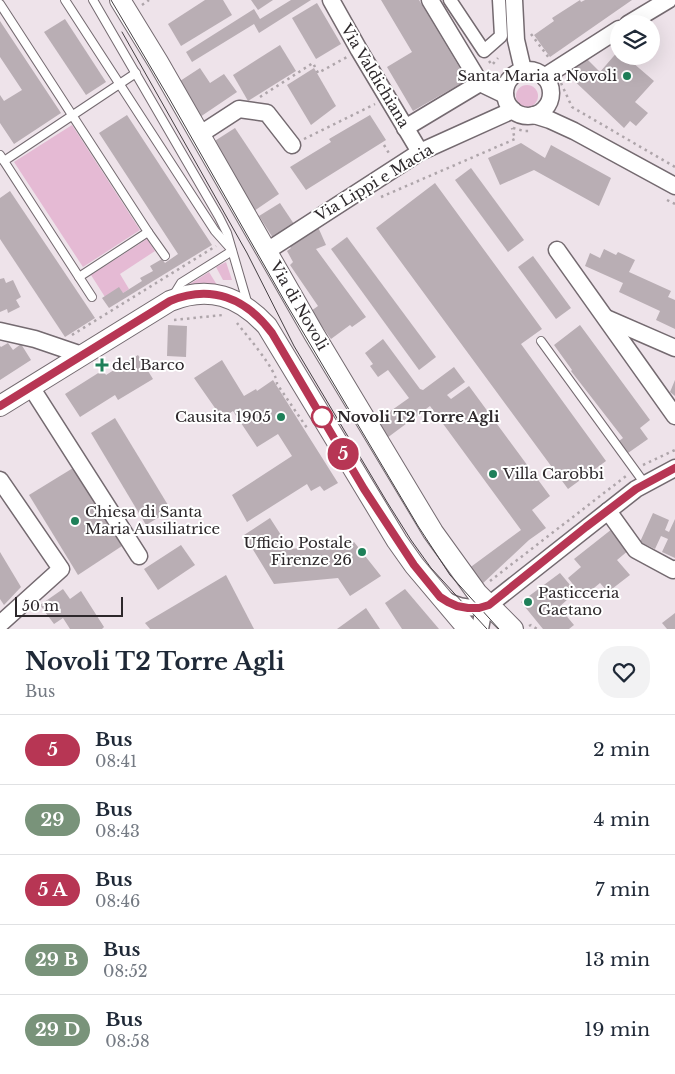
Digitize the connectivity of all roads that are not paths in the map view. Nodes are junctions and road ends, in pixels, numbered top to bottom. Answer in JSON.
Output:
{"nodes":[{"id":1,"x":65,"y":0,"type":"edge"},
{"id":2,"x":93,"y":0,"type":"edge"},
{"id":3,"x":120,"y":0,"type":"edge"},
{"id":4,"x":331,"y":0,"type":"edge"},
{"id":5,"x":430,"y":0,"type":"edge"},
{"id":6,"x":450,"y":0,"type":"edge"},
{"id":7,"x":499,"y":0,"type":"edge"},
{"id":8,"x":514,"y":0,"type":"edge"},
{"id":9,"x":668,"y":0,"type":"edge"},
{"id":10,"x":0,"y":4,"type":"edge"},
{"id":11,"x":643,"y":15,"type":"edge"},
{"id":12,"x":610,"y":35,"type":"edge"},
{"id":13,"x":523,"y":70,"type":"junction"},
{"id":14,"x":136,"y":72,"type":"junction"},
{"id":15,"x":544,"y":77,"type":"junction"},
{"id":16,"x":119,"y":83,"type":"junction"},
{"id":17,"x":480,"y":83,"type":"junction"},
{"id":18,"x":505,"y":95,"type":"junction"},
{"id":19,"x":550,"y":98,"type":"junction"},
{"id":20,"x":72,"y":115,"type":"junction"},
{"id":21,"x":534,"y":115,"type":"junction"},
{"id":22,"x":510,"y":117,"type":"junction"},
{"id":23,"x":405,"y":128,"type":"junction"},
{"id":24,"x":574,"y":131,"type":"junction"},
{"id":25,"x":199,"y":135,"type":"junction"},
{"id":26,"x":292,"y":145,"type":"road end"},
{"id":27,"x":420,"y":152,"type":"junction"},
{"id":28,"x":2,"y":158,"type":"edge"},
{"id":29,"x":675,"y":186,"type":"edge"},
{"id":30,"x":148,"y":232,"type":"junction"},
{"id":31,"x":557,"y":250,"type":"dead end"},
{"id":32,"x":232,"y":251,"type":"junction"},
{"id":33,"x":267,"y":251,"type":"junction"},
{"id":34,"x":165,"y":256,"type":"dead end"},
{"id":35,"x":79,"y":277,"type":"junction"},
{"id":36,"x":92,"y":297,"type":"dead end"},
{"id":37,"x":173,"y":310,"type":"junction"},
{"id":38,"x":239,"y":316,"type":"junction"},
{"id":39,"x":606,"y":317,"type":"junction"},
{"id":40,"x":0,"y":332,"type":"edge"},
{"id":41,"x":541,"y":341,"type":"dead end"},
{"id":42,"x":675,"y":348,"type":"edge"},
{"id":43,"x":82,"y":355,"type":"junction"},
{"id":44,"x":31,"y":386,"type":"junction"},
{"id":45,"x":0,"y":406,"type":"edge"},
{"id":46,"x":675,"y":416,"type":"edge"},
{"id":47,"x":675,"y":468,"type":"edge"},
{"id":48,"x":0,"y":480,"type":"edge"},
{"id":49,"x":645,"y":484,"type":"junction"},
{"id":50,"x":608,"y":511,"type":"junction"},
{"id":51,"x":138,"y":556,"type":"dead end"},
{"id":52,"x":675,"y":569,"type":"edge"},
{"id":53,"x":440,"y":597,"type":"junction"},
{"id":54,"x":489,"y":605,"type":"junction"},
{"id":55,"x":0,"y":624,"type":"edge"},
{"id":56,"x":522,"y":627,"type":"edge"},
{"id":57,"x":468,"y":629,"type":"edge"},
{"id":58,"x":480,"y":629,"type":"edge"}],
"edges":[{"from":1,"to":16,"type":"lane"},
{"from":2,"to":14,"type":"lane"},
{"from":3,"to":25,"type":"street","name":"Via di Novoli"},
{"from":4,"to":23,"type":"street","name":"Via Valdichiana"},
{"from":5,"to":17,"type":"street"},
{"from":6,"to":7,"type":"street"},
{"from":8,"to":13,"type":"street"},
{"from":9,"to":11,"type":"street"},
{"from":10,"to":20,"type":"lane"},
{"from":12,"to":15,"type":"street"},
{"from":13,"to":15,"type":"street"},
{"from":13,"to":18,"type":"street"},
{"from":14,"to":16,"type":"lane"},
{"from":14,"to":32,"type":"lane"},
{"from":15,"to":19,"type":"street"},
{"from":16,"to":20,"type":"lane"},
{"from":16,"to":32,"type":"lane"},
{"from":17,"to":18,"type":"street"},
{"from":17,"to":23,"type":"street","name":"Via Lippi e Macia"},
{"from":18,"to":22,"type":"street"},
{"from":19,"to":21,"type":"street"},
{"from":19,"to":24,"type":"street"},
{"from":20,"to":28,"type":"lane"},
{"from":20,"to":30,"type":"lane"},
{"from":21,"to":22,"type":"street"},
{"from":21,"to":24,"type":"street"},
{"from":22,"to":27,"type":"street","name":"Via Lippi e Macia"},
{"from":23,"to":27,"type":"street","name":"Via Valdichiana"},
{"from":24,"to":29,"type":"street"},
{"from":25,"to":26,"type":"street"},
{"from":25,"to":33,"type":"street","name":"Via di Novoli"},
{"from":27,"to":33,"type":"street","name":"Via Lippi e Macia"},
{"from":28,"to":35,"type":"lane"},
{"from":30,"to":34,"type":"lane"},
{"from":30,"to":35,"type":"lane"},
{"from":31,"to":39,"type":"street"},
{"from":32,"to":37,"type":"lane"},
{"from":32,"to":38,"type":"lane"},
{"from":33,"to":54,"type":"street","name":"Via di Novoli"},
{"from":35,"to":36,"type":"lane"},
{"from":37,"to":38,"type":"street"},
{"from":37,"to":43,"type":"street"},
{"from":38,"to":53,"type":"street"},
{"from":39,"to":42,"type":"street"},
{"from":39,"to":46,"type":"street"},
{"from":40,"to":43,"type":"street"},
{"from":41,"to":49,"type":"lane"},
{"from":43,"to":44,"type":"street"},
{"from":44,"to":45,"type":"street"},
{"from":44,"to":51,"type":"street"},
{"from":47,"to":49,"type":"street"},
{"from":48,"to":55,"type":"street"},
{"from":49,"to":50,"type":"street"},
{"from":50,"to":52,"type":"street"},
{"from":50,"to":54,"type":"street"},
{"from":53,"to":54,"type":"street"},
{"from":53,"to":57,"type":"street"},
{"from":54,"to":56,"type":"street","name":"Via di Novoli"},
{"from":54,"to":58,"type":"street"}]}
